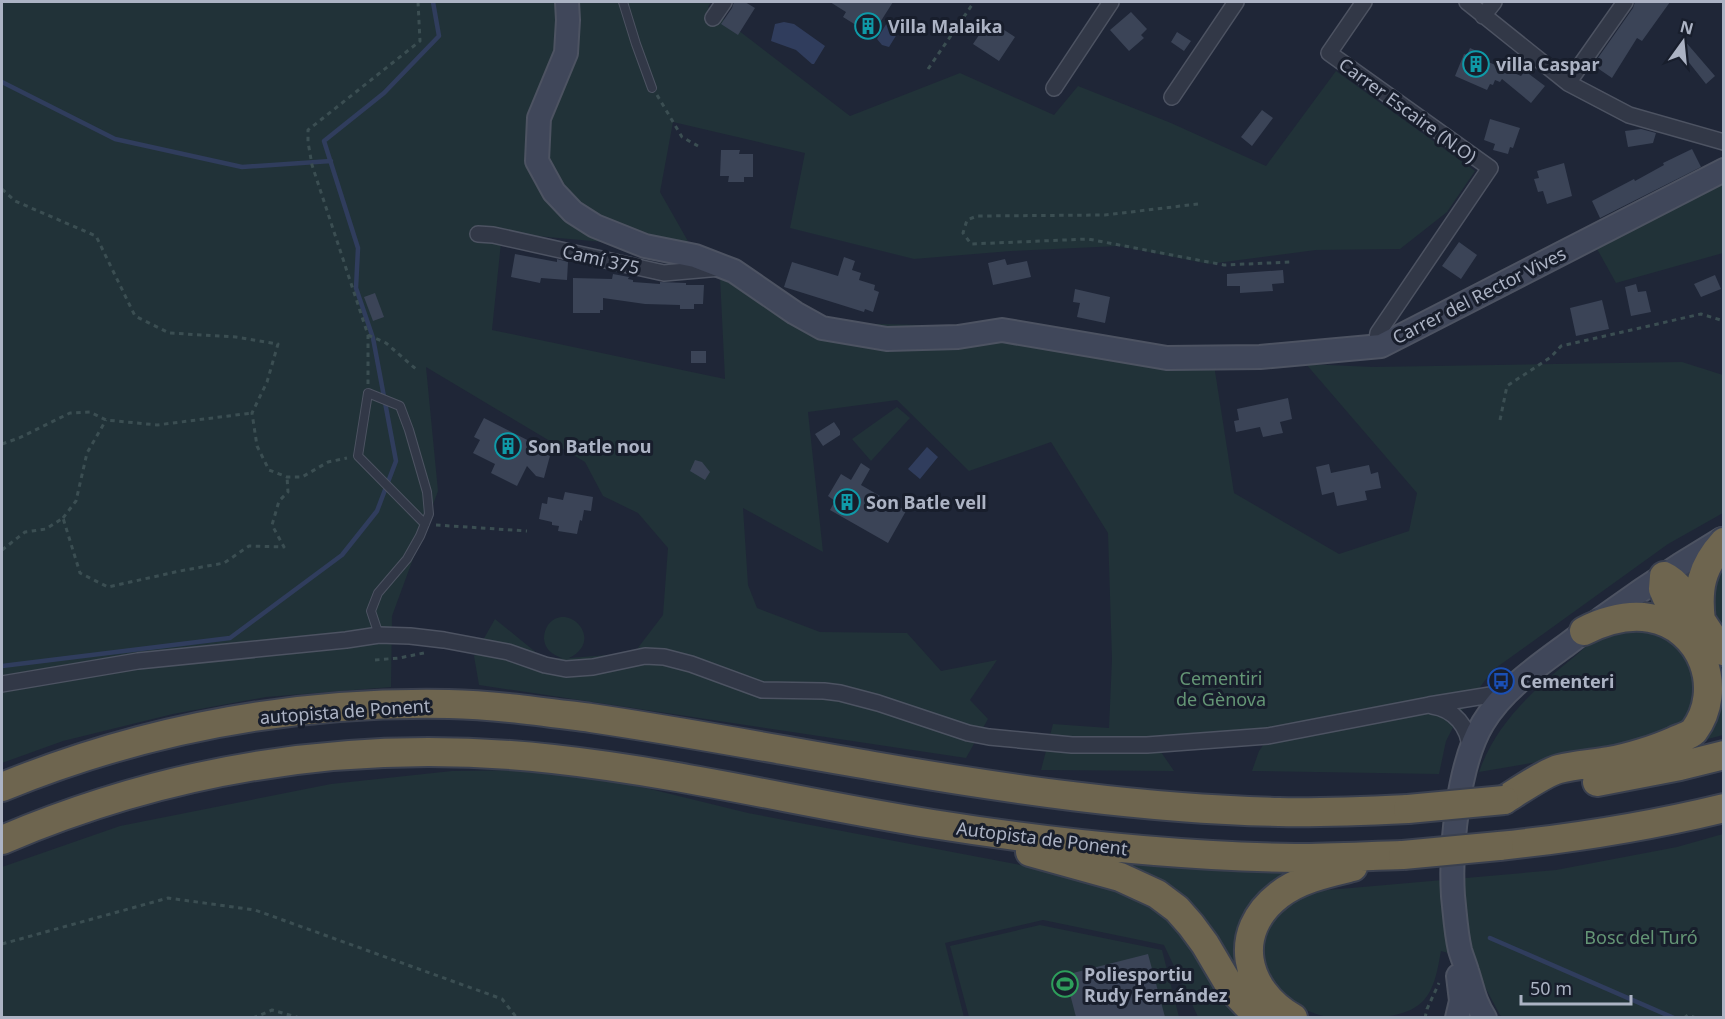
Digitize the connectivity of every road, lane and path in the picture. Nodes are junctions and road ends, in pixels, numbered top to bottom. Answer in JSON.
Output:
{"nodes":[{"id":1,"x":418,"y":2,"type":"edge"},
{"id":2,"x":567,"y":2,"type":"edge"},
{"id":3,"x":623,"y":2,"type":"edge"},
{"id":4,"x":724,"y":2,"type":"edge"},
{"id":5,"x":974,"y":2,"type":"edge"},
{"id":6,"x":1111,"y":2,"type":"edge"},
{"id":7,"x":1236,"y":2,"type":"edge"},
{"id":8,"x":1364,"y":2,"type":"edge"},
{"id":9,"x":1467,"y":2,"type":"edge"},
{"id":10,"x":1494,"y":2,"type":"edge"},
{"id":11,"x":1624,"y":2,"type":"edge"},
{"id":12,"x":1484,"y":16,"type":"junction"},
{"id":13,"x":713,"y":18,"type":"dead end"},
{"id":14,"x":928,"y":69,"type":"dead end"},
{"id":15,"x":1568,"y":83,"type":"junction"},
{"id":16,"x":652,"y":88,"type":"joint"},
{"id":17,"x":1054,"y":88,"type":"dead end"},
{"id":18,"x":1172,"y":97,"type":"dead end"},
{"id":19,"x":1724,"y":142,"type":"edge"},
{"id":20,"x":698,"y":146,"type":"dead end"},
{"id":21,"x":1724,"y":160,"type":"edge"},
{"id":22,"x":1724,"y":170,"type":"edge"},
{"id":23,"x":1695,"y":185,"type":"junction"},
{"id":24,"x":2,"y":189,"type":"edge"},
{"id":25,"x":1198,"y":204,"type":"dead end"},
{"id":26,"x":478,"y":234,"type":"dead end"},
{"id":27,"x":1292,"y":262,"type":"dead end"},
{"id":28,"x":724,"y":268,"type":"junction"},
{"id":29,"x":1724,"y":321,"type":"edge"},
{"id":30,"x":368,"y":335,"type":"junction"},
{"id":31,"x":1381,"y":346,"type":"junction"},
{"id":32,"x":417,"y":370,"type":"dead end"},
{"id":33,"x":368,"y":393,"type":"junction"},
{"id":34,"x":252,"y":413,"type":"junction"},
{"id":35,"x":106,"y":420,"type":"junction"},
{"id":36,"x":1500,"y":420,"type":"dead end"},
{"id":37,"x":2,"y":439,"type":"edge"},
{"id":38,"x":3,"y":444,"type":"edge"},
{"id":39,"x":358,"y":456,"type":"junction"},
{"id":40,"x":287,"y":477,"type":"junction"},
{"id":41,"x":63,"y":518,"type":"junction"},
{"id":42,"x":425,"y":524,"type":"junction"},
{"id":43,"x":527,"y":531,"type":"dead end"},
{"id":44,"x":1724,"y":540,"type":"edge"},
{"id":45,"x":2,"y":550,"type":"edge"},
{"id":46,"x":1664,"y":576,"type":"junction"},
{"id":47,"x":1584,"y":631,"type":"junction"},
{"id":48,"x":379,"y":635,"type":"junction"},
{"id":49,"x":1707,"y":639,"type":"edge"},
{"id":50,"x":444,"y":640,"type":"junction"},
{"id":51,"x":375,"y":660,"type":"dead end"},
{"id":52,"x":2,"y":684,"type":"edge"},
{"id":53,"x":1509,"y":692,"type":"junction"},
{"id":54,"x":1429,"y":705,"type":"junction"},
{"id":55,"x":1470,"y":753,"type":"junction"},
{"id":56,"x":1724,"y":755,"type":"edge"},
{"id":57,"x":2,"y":787,"type":"edge"},
{"id":58,"x":1504,"y":800,"type":"junction"},
{"id":59,"x":1724,"y":808,"type":"edge"},
{"id":60,"x":933,"y":824,"type":"junction"},
{"id":61,"x":2,"y":840,"type":"edge"},
{"id":62,"x":1403,"y":855,"type":"junction"},
{"id":63,"x":2,"y":944,"type":"edge"},
{"id":64,"x":1460,"y":951,"type":"junction"},
{"id":65,"x":1442,"y":978,"type":"dead end"},
{"id":66,"x":253,"y":1017,"type":"edge"},
{"id":67,"x":300,"y":1017,"type":"edge"},
{"id":68,"x":517,"y":1017,"type":"edge"},
{"id":69,"x":1260,"y":1017,"type":"edge"},
{"id":70,"x":1293,"y":1017,"type":"edge"},
{"id":71,"x":1425,"y":1017,"type":"edge"},
{"id":72,"x":1457,"y":1017,"type":"edge"},
{"id":73,"x":1485,"y":1017,"type":"edge"},
{"id":74,"x":1684,"y":1017,"type":"edge"},
{"id":75,"x":1696,"y":1017,"type":"edge"}],
"edges":[{"from":1,"to":30,"type":"path"},
{"from":2,"to":28,"type":"street","name":"Carrer del Rector Vives"},
{"from":3,"to":16,"type":"lane"},
{"from":4,"to":13,"type":"street"},
{"from":5,"to":14,"type":"path"},
{"from":6,"to":17,"type":"street"},
{"from":7,"to":18,"type":"street"},
{"from":8,"to":31,"type":"street","name":"Carrer Escaire (N.O)"},
{"from":9,"to":12,"type":"street"},
{"from":10,"to":12,"type":"street"},
{"from":11,"to":15,"type":"street"},
{"from":12,"to":15,"type":"street"},
{"from":15,"to":19,"type":"street"},
{"from":16,"to":20,"type":"path"},
{"from":21,"to":23,"type":"street"},
{"from":22,"to":23,"type":"street","name":"Carrer del Rector Vives"},
{"from":23,"to":31,"type":"street","name":"Carrer del Rector Vives"},
{"from":24,"to":34,"type":"path"},
{"from":25,"to":27,"type":"path"},
{"from":26,"to":28,"type":"street","name":"Camí 375"},
{"from":28,"to":31,"type":"street","name":"Carrer del Rector Vives"},
{"from":29,"to":36,"type":"path"},
{"from":30,"to":32,"type":"path"},
{"from":30,"to":33,"type":"path"},
{"from":33,"to":39,"type":"lane"},
{"from":33,"to":42,"type":"lane"},
{"from":34,"to":35,"type":"path"},
{"from":34,"to":40,"type":"path"},
{"from":35,"to":38,"type":"path"},
{"from":35,"to":41,"type":"path"},
{"from":37,"to":38,"type":"path"},
{"from":39,"to":40,"type":"path"},
{"from":39,"to":42,"type":"lane"},
{"from":40,"to":41,"type":"path"},
{"from":41,"to":45,"type":"path"},
{"from":42,"to":43,"type":"path"},
{"from":42,"to":48,"type":"lane"},
{"from":44,"to":46,"type":"street"},
{"from":44,"to":49,"type":"highway"},
{"from":46,"to":47,"type":"street"},
{"from":46,"to":49,"type":"highway"},
{"from":47,"to":49,"type":"highway"},
{"from":47,"to":53,"type":"street"},
{"from":48,"to":50,"type":"street"},
{"from":48,"to":52,"type":"street"},
{"from":49,"to":58,"type":"highway"},
{"from":50,"to":51,"type":"path"},
{"from":50,"to":54,"type":"street"},
{"from":53,"to":54,"type":"street"},
{"from":53,"to":55,"type":"street"},
{"from":54,"to":55,"type":"street"},
{"from":55,"to":64,"type":"street"},
{"from":56,"to":58,"type":"highway"},
{"from":57,"to":58,"type":"highway","name":"autopista de Ponent","bridge":true},
{"from":59,"to":62,"type":"highway","bridge":true},
{"from":60,"to":61,"type":"highway","name":"Autopista de Ponent"},
{"from":60,"to":62,"type":"highway","name":"Autopista de Ponent"},
{"from":60,"to":69,"type":"highway"},
{"from":62,"to":70,"type":"highway"},
{"from":63,"to":68,"type":"path"},
{"from":64,"to":72,"type":"street"},
{"from":64,"to":73,"type":"street"},
{"from":65,"to":71,"type":"path"},
{"from":66,"to":67,"type":"path"},
{"from":74,"to":75,"type":"path"}]}
